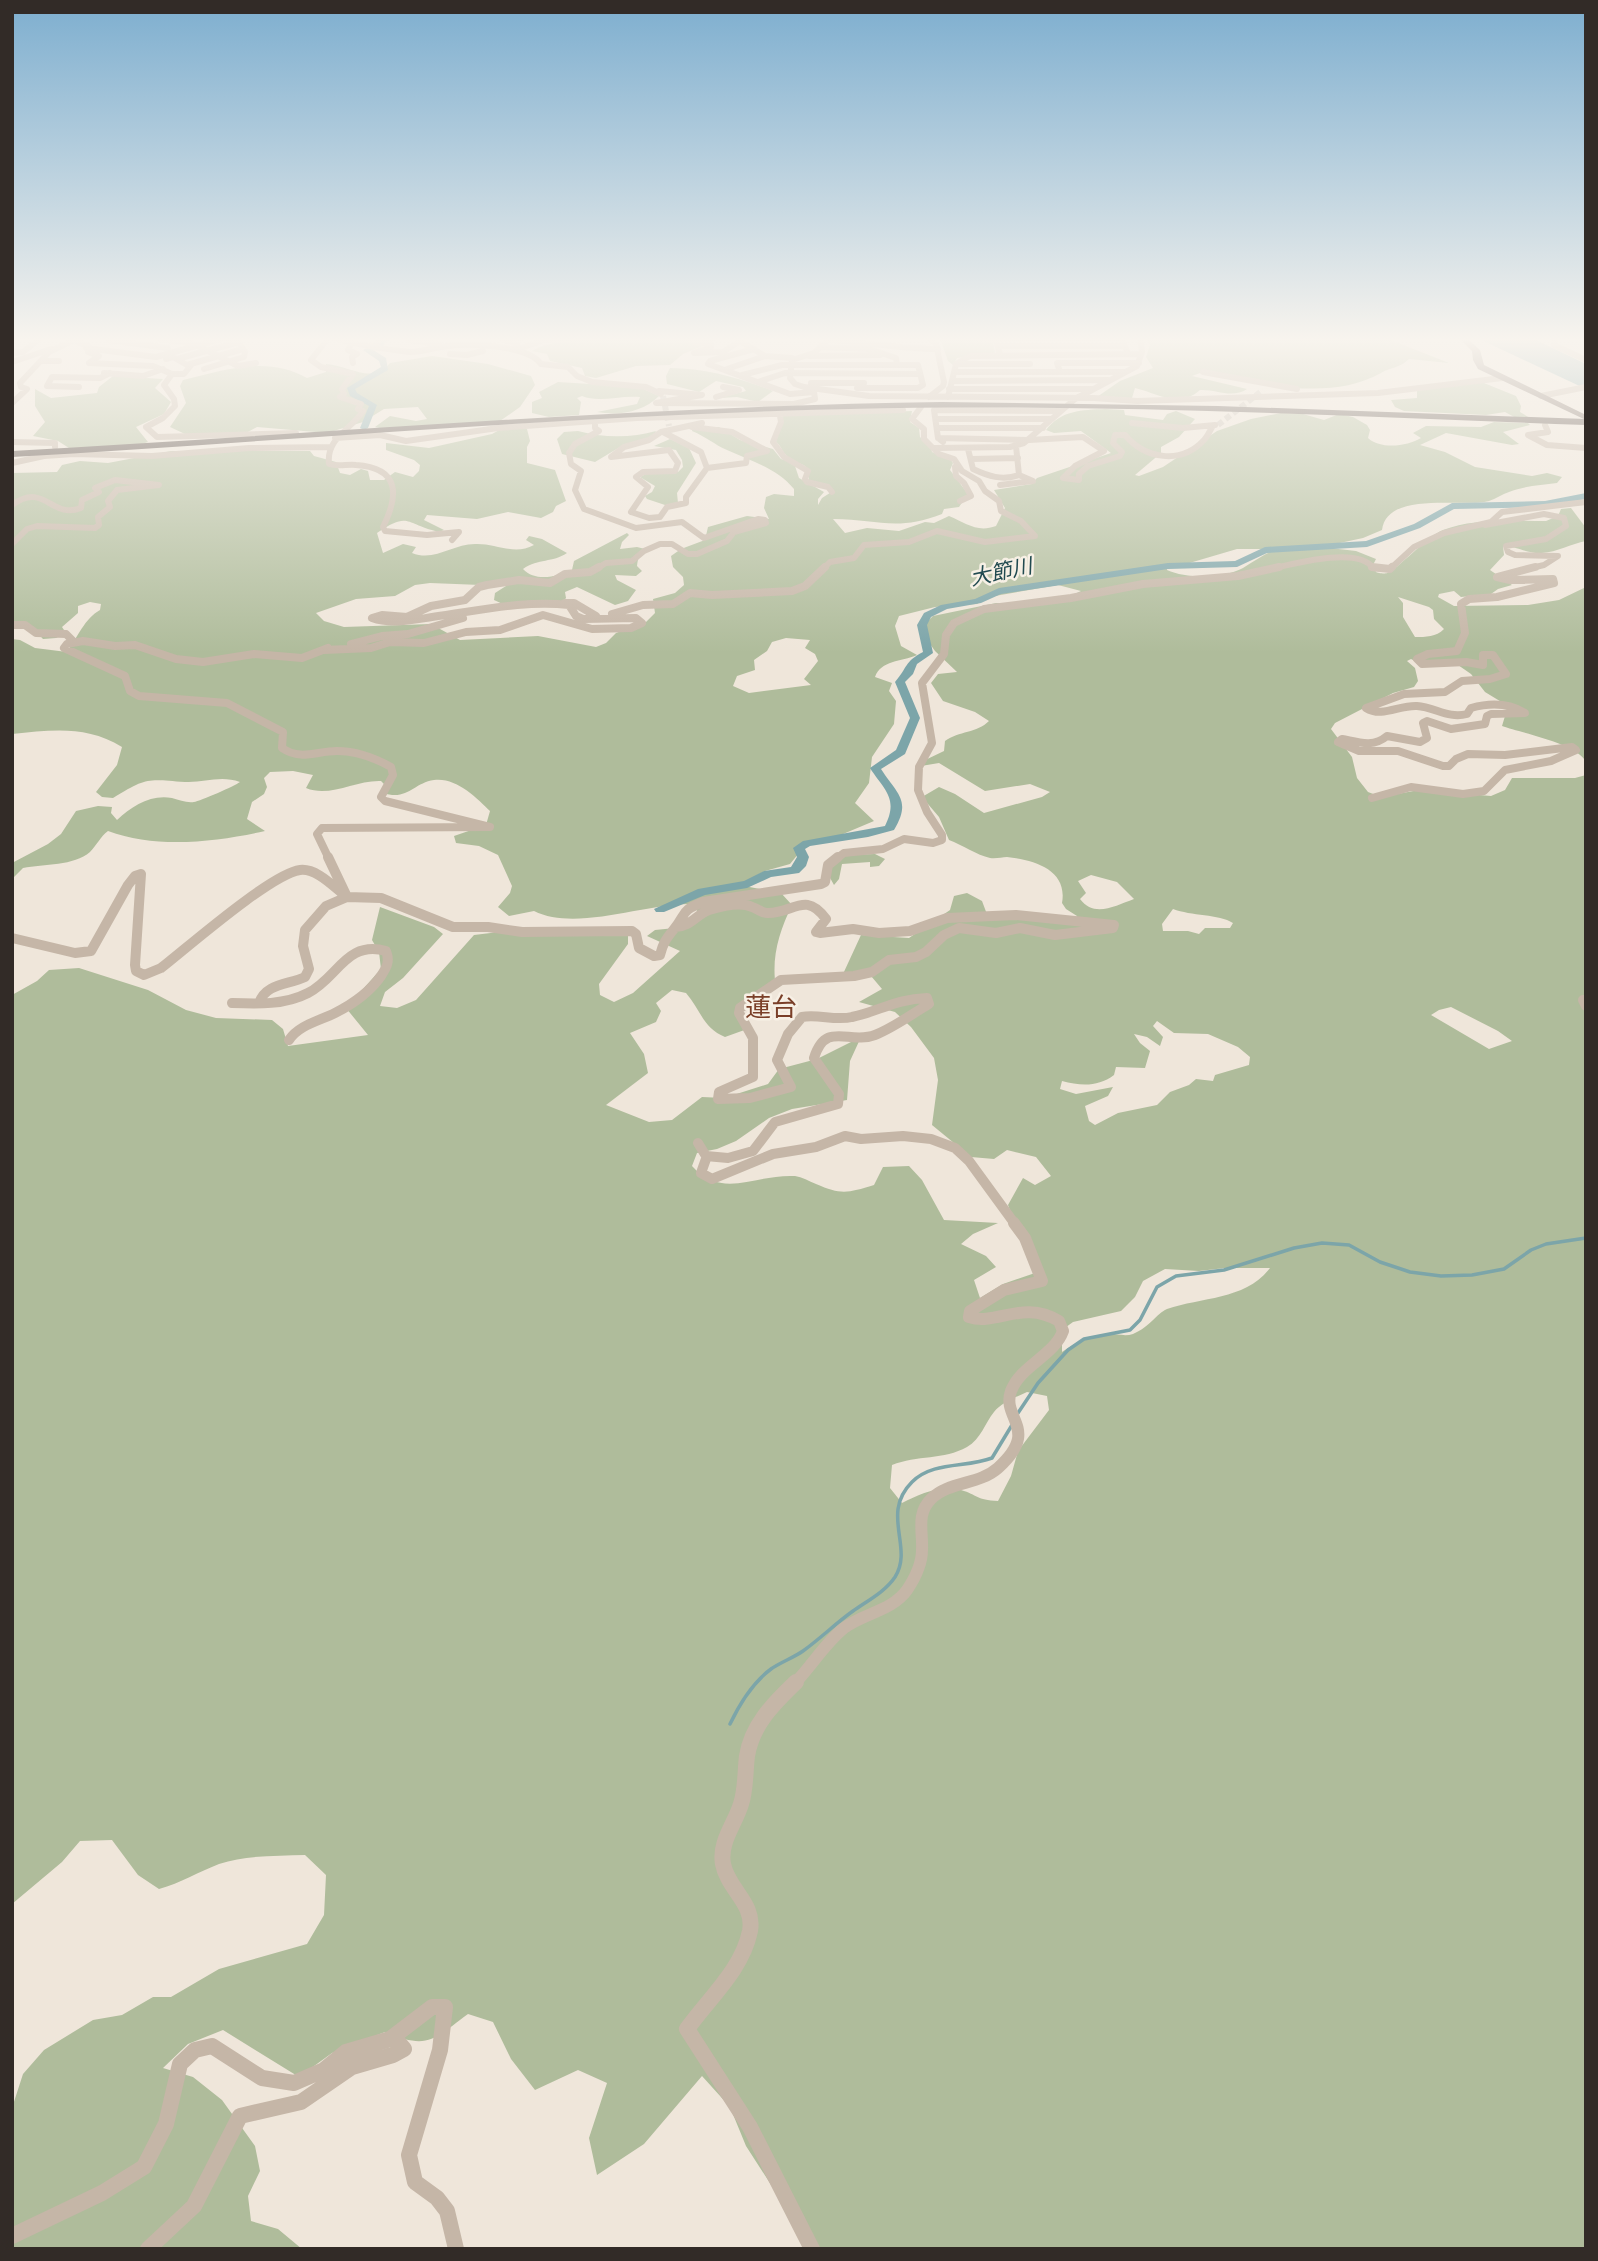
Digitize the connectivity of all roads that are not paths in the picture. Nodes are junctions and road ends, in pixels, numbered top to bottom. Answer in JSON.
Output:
{"nodes":[{"id":1,"x":34,"y":443,"type":"edge"},
{"id":2,"x":245,"y":443,"type":"edge"},
{"id":3,"x":332,"y":443,"type":"edge"},
{"id":4,"x":578,"y":443,"type":"edge"},
{"id":5,"x":640,"y":443,"type":"edge"},
{"id":6,"x":687,"y":443,"type":"edge"},
{"id":7,"x":747,"y":443,"type":"edge"},
{"id":8,"x":774,"y":443,"type":"edge"},
{"id":9,"x":928,"y":443,"type":"edge"},
{"id":10,"x":943,"y":443,"type":"edge"},
{"id":11,"x":1024,"y":443,"type":"edge"},
{"id":12,"x":1091,"y":443,"type":"edge"},
{"id":13,"x":1113,"y":443,"type":"edge"},
{"id":14,"x":1131,"y":443,"type":"edge"},
{"id":15,"x":1200,"y":443,"type":"edge"},
{"id":16,"x":1542,"y":443,"type":"edge"},
{"id":17,"x":1016,"y":446,"type":"junction"},
{"id":18,"x":55,"y":447,"type":"dead end"},
{"id":19,"x":330,"y":447,"type":"junction"},
{"id":20,"x":935,"y":448,"type":"junction"},
{"id":21,"x":1586,"y":448,"type":"edge"},
{"id":22,"x":951,"y":449,"type":"junction"},
{"id":23,"x":968,"y":449,"type":"junction"},
{"id":24,"x":51,"y":457,"type":"dead end"},
{"id":25,"x":13,"y":459,"type":"edge"},
{"id":26,"x":1019,"y":462,"type":"junction"},
{"id":27,"x":971,"y":463,"type":"junction"},
{"id":28,"x":958,"y":465,"type":"junction"},
{"id":29,"x":707,"y":468,"type":"junction"},
{"id":30,"x":1019,"y":475,"type":"junction"},
{"id":31,"x":1000,"y":485,"type":"dead end"},
{"id":32,"x":831,"y":492,"type":"dead end"},
{"id":33,"x":960,"y":502,"type":"dead end"},
{"id":34,"x":1586,"y":502,"type":"edge"},
{"id":35,"x":12,"y":505,"type":"edge"},
{"id":36,"x":631,"y":512,"type":"junction"},
{"id":37,"x":1482,"y":524,"type":"junction"},
{"id":38,"x":636,"y":528,"type":"junction"},
{"id":39,"x":452,"y":540,"type":"dead end"},
{"id":40,"x":12,"y":544,"type":"edge"},
{"id":41,"x":562,"y":604,"type":"junction"},
{"id":42,"x":503,"y":606,"type":"junction"},
{"id":43,"x":12,"y":625,"type":"edge"},
{"id":44,"x":74,"y":642,"type":"junction"},
{"id":45,"x":324,"y":650,"type":"junction"},
{"id":46,"x":1372,"y":798,"type":"dead end"},
{"id":47,"x":346,"y":897,"type":"junction"},
{"id":48,"x":676,"y":927,"type":"junction"},
{"id":49,"x":12,"y":938,"type":"edge"},
{"id":50,"x":1586,"y":1000,"type":"edge"},
{"id":51,"x":232,"y":1003,"type":"dead end"},
{"id":52,"x":259,"y":1003,"type":"junction"},
{"id":53,"x":1586,"y":1006,"type":"edge"},
{"id":54,"x":289,"y":1040,"type":"dead end"},
{"id":55,"x":698,"y":1143,"type":"dead end"},
{"id":56,"x":707,"y":1156,"type":"junction"},
{"id":57,"x":390,"y":2039,"type":"junction"},
{"id":58,"x":12,"y":2236,"type":"edge"},
{"id":59,"x":148,"y":2249,"type":"edge"},
{"id":60,"x":456,"y":2249,"type":"edge"},
{"id":61,"x":812,"y":2249,"type":"edge"}],
"edges":[{"from":1,"to":18,"type":"street"},
{"from":2,"to":25,"type":"highway"},
{"from":3,"to":19,"type":"street"},
{"from":4,"to":38,"type":"street"},
{"from":5,"to":36,"type":"street"},
{"from":6,"to":29,"type":"street"},
{"from":7,"to":29,"type":"street"},
{"from":8,"to":32,"type":"street"},
{"from":9,"to":20,"type":"street"},
{"from":10,"to":22,"type":"street"},
{"from":11,"to":17,"type":"street"},
{"from":12,"to":13,"type":"street"},
{"from":14,"to":15,"type":"street"},
{"from":16,"to":21,"type":"street"},
{"from":17,"to":23,"type":"street"},
{"from":17,"to":26,"type":"street"},
{"from":19,"to":25,"type":"street"},
{"from":19,"to":39,"type":"street"},
{"from":20,"to":22,"type":"street"},
{"from":20,"to":28,"type":"street"},
{"from":22,"to":23,"type":"street"},
{"from":23,"to":27,"type":"street"},
{"from":24,"to":25,"type":"street"},
{"from":26,"to":27,"type":"street"},
{"from":26,"to":30,"type":"street"},
{"from":27,"to":30,"type":"street"},
{"from":28,"to":33,"type":"street"},
{"from":28,"to":41,"type":"street"},
{"from":29,"to":36,"type":"street"},
{"from":30,"to":31,"type":"street"},
{"from":34,"to":37,"type":"street"},
{"from":35,"to":40,"type":"street"},
{"from":36,"to":38,"type":"street"},
{"from":37,"to":46,"type":"street"},
{"from":37,"to":48,"type":"street"},
{"from":38,"to":42,"type":"street"},
{"from":41,"to":42,"type":"street"},
{"from":41,"to":45,"type":"street"},
{"from":42,"to":45,"type":"street"},
{"from":43,"to":44,"type":"street"},
{"from":44,"to":45,"type":"street"},
{"from":44,"to":47,"type":"street"},
{"from":47,"to":48,"type":"street"},
{"from":47,"to":49,"type":"street"},
{"from":47,"to":52,"type":"street"},
{"from":48,"to":56,"type":"street"},
{"from":50,"to":53,"type":"street"},
{"from":51,"to":52,"type":"street"},
{"from":52,"to":54,"type":"street"},
{"from":55,"to":56,"type":"street"},
{"from":56,"to":61,"type":"street"},
{"from":57,"to":58,"type":"street"},
{"from":57,"to":59,"type":"street"},
{"from":57,"to":60,"type":"street"}]}
